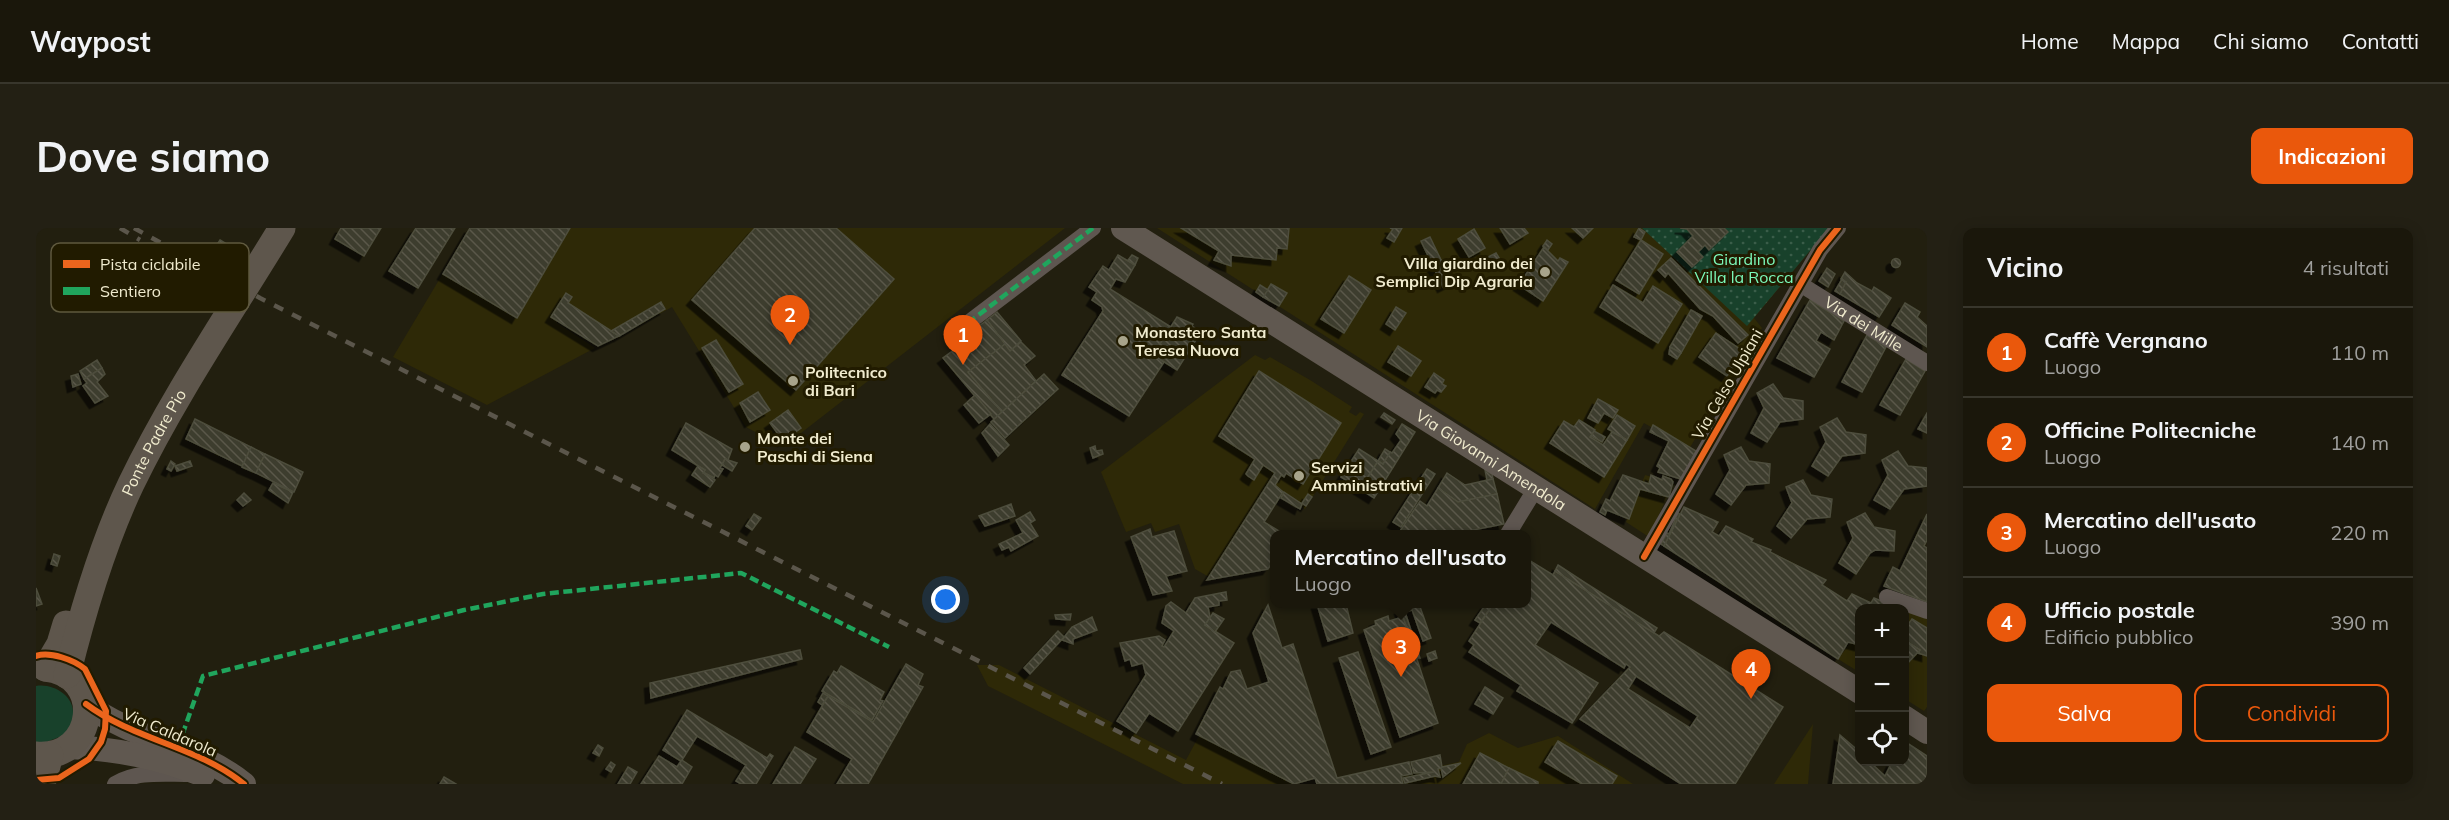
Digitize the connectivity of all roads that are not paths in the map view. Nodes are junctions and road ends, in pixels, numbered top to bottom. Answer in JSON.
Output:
{"nodes":[{"id":1,"x":263,"y":228,"type":"edge"},
{"id":2,"x":282,"y":228,"type":"edge"},
{"id":3,"x":1093,"y":228,"type":"edge"},
{"id":4,"x":1123,"y":228,"type":"edge"},
{"id":5,"x":1838,"y":228,"type":"edge"},
{"id":6,"x":249,"y":251,"type":"edge"},
{"id":7,"x":249,"y":282,"type":"edge"},
{"id":8,"x":1800,"y":284,"type":"junction"},
{"id":9,"x":212,"y":312,"type":"edge"},
{"id":10,"x":231,"y":312,"type":"edge"},
{"id":11,"x":968,"y":323,"type":"dead end"},
{"id":12,"x":1927,"y":363,"type":"edge"},
{"id":13,"x":1536,"y":488,"type":"junction"},
{"id":14,"x":1511,"y":530,"type":"edge"},
{"id":15,"x":1644,"y":557,"type":"junction"},
{"id":16,"x":1887,"y":597,"type":"dead end"},
{"id":17,"x":1927,"y":611,"type":"edge"},
{"id":18,"x":50,"y":671,"type":"edge"},
{"id":19,"x":1855,"y":689,"type":"edge"},
{"id":20,"x":86,"y":704,"type":"junction"},
{"id":21,"x":1909,"y":720,"type":"edge"},
{"id":22,"x":1927,"y":732,"type":"edge"},
{"id":23,"x":51,"y":752,"type":"edge"},
{"id":24,"x":202,"y":774,"type":"junction"},
{"id":25,"x":42,"y":784,"type":"edge"},
{"id":26,"x":115,"y":784,"type":"edge"},
{"id":27,"x":225,"y":784,"type":"edge"},
{"id":28,"x":244,"y":784,"type":"edge"}],
"edges":[{"from":1,"to":6,"type":"main road","name":"Ponte Padre Pio","bridge":true},
{"from":2,"to":7,"type":"main road","name":"Ponte Padre Pio","bridge":true},
{"from":3,"to":11,"type":"street"},
{"from":4,"to":13,"type":"main road","name":"Via Giovanni Amendola"},
{"from":5,"to":8,"type":"street","name":"Via Celso Ulpiani"},
{"from":8,"to":12,"type":"street","name":"Via dei Mille"},
{"from":8,"to":15,"type":"street","name":"Via Celso Ulpiani"},
{"from":9,"to":18,"type":"main road","name":"Ponte Padre Pio","bridge":true},
{"from":10,"to":18,"type":"main road","name":"Ponte Padre Pio","bridge":true},
{"from":13,"to":14,"type":"street"},
{"from":13,"to":15,"type":"main road","name":"Via Giovanni Amendola"},
{"from":15,"to":19,"type":"main road","name":"Via Giovanni Amendola"},
{"from":16,"to":17,"type":"street"},
{"from":18,"to":20,"type":"main road"},
{"from":20,"to":23,"type":"main road"},
{"from":20,"to":28,"type":"main road","name":"Via Caldarola"},
{"from":21,"to":22,"type":"main road"},
{"from":23,"to":24,"type":"main road"},
{"from":23,"to":25,"type":"main road"},
{"from":24,"to":26,"type":"street"},
{"from":24,"to":27,"type":"main road"}]}
